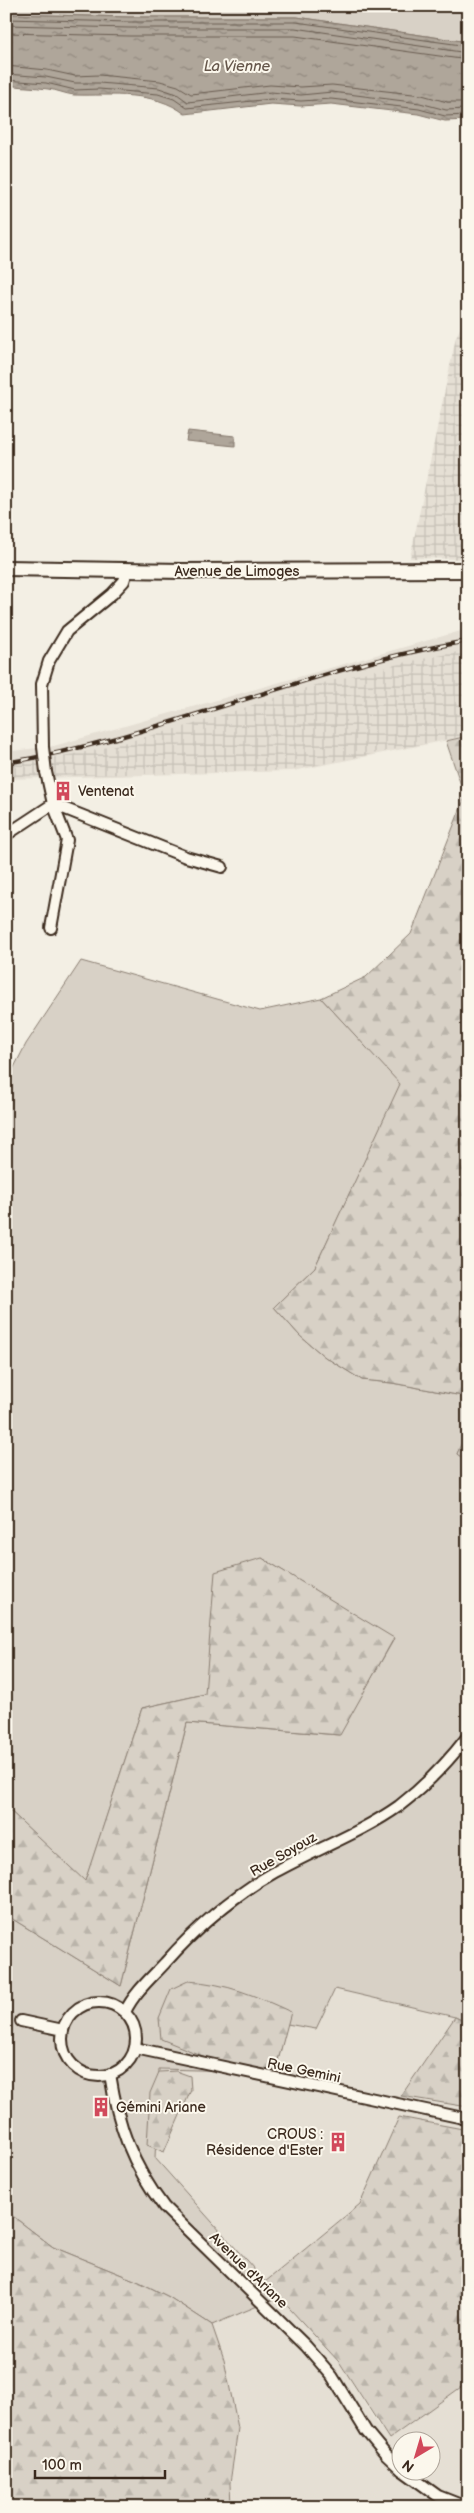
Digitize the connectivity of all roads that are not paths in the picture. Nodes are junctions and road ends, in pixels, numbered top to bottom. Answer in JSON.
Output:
{"nodes":[{"id":1,"x":6,"y":568,"type":"edge"},
{"id":2,"x":468,"y":570,"type":"edge"},
{"id":3,"x":127,"y":571,"type":"junction"},
{"id":4,"x":53,"y":804,"type":"junction"},
{"id":5,"x":6,"y":835,"type":"edge"},
{"id":6,"x":222,"y":867,"type":"dead end"},
{"id":7,"x":51,"y":928,"type":"dead end"},
{"id":8,"x":468,"y":1736,"type":"edge"},
{"id":9,"x":125,"y":2012,"type":"junction"},
{"id":10,"x":21,"y":2021,"type":"dead end"},
{"id":11,"x":63,"y":2030,"type":"junction"},
{"id":12,"x":135,"y":2048,"type":"junction"},
{"id":13,"x":110,"y":2074,"type":"junction"},
{"id":14,"x":468,"y":2119,"type":"edge"},
{"id":15,"x":392,"y":2461,"type":"edge"},
{"id":16,"x":416,"y":2480,"type":"edge"},
{"id":17,"x":466,"y":2507,"type":"edge"}],
"edges":[{"from":1,"to":3,"type":"main road","name":"Avenue de Limoges"},
{"from":2,"to":3,"type":"main road","name":"Avenue de Limoges"},
{"from":3,"to":4,"type":"street","bridge":true},
{"from":4,"to":5,"type":"street"},
{"from":4,"to":6,"type":"street"},
{"from":4,"to":7,"type":"street"},
{"from":8,"to":9,"type":"street","name":"Rue Soyouz"},
{"from":9,"to":11,"type":"street"},
{"from":9,"to":12,"type":"street"},
{"from":10,"to":11,"type":"street"},
{"from":11,"to":13,"type":"street"},
{"from":12,"to":13,"type":"street"},
{"from":12,"to":14,"type":"street","name":"Rue Gemini"},
{"from":13,"to":15,"type":"street","name":"Avenue d'Ariane"},
{"from":16,"to":17,"type":"street","name":"Avenue d'Ariane"}]}
